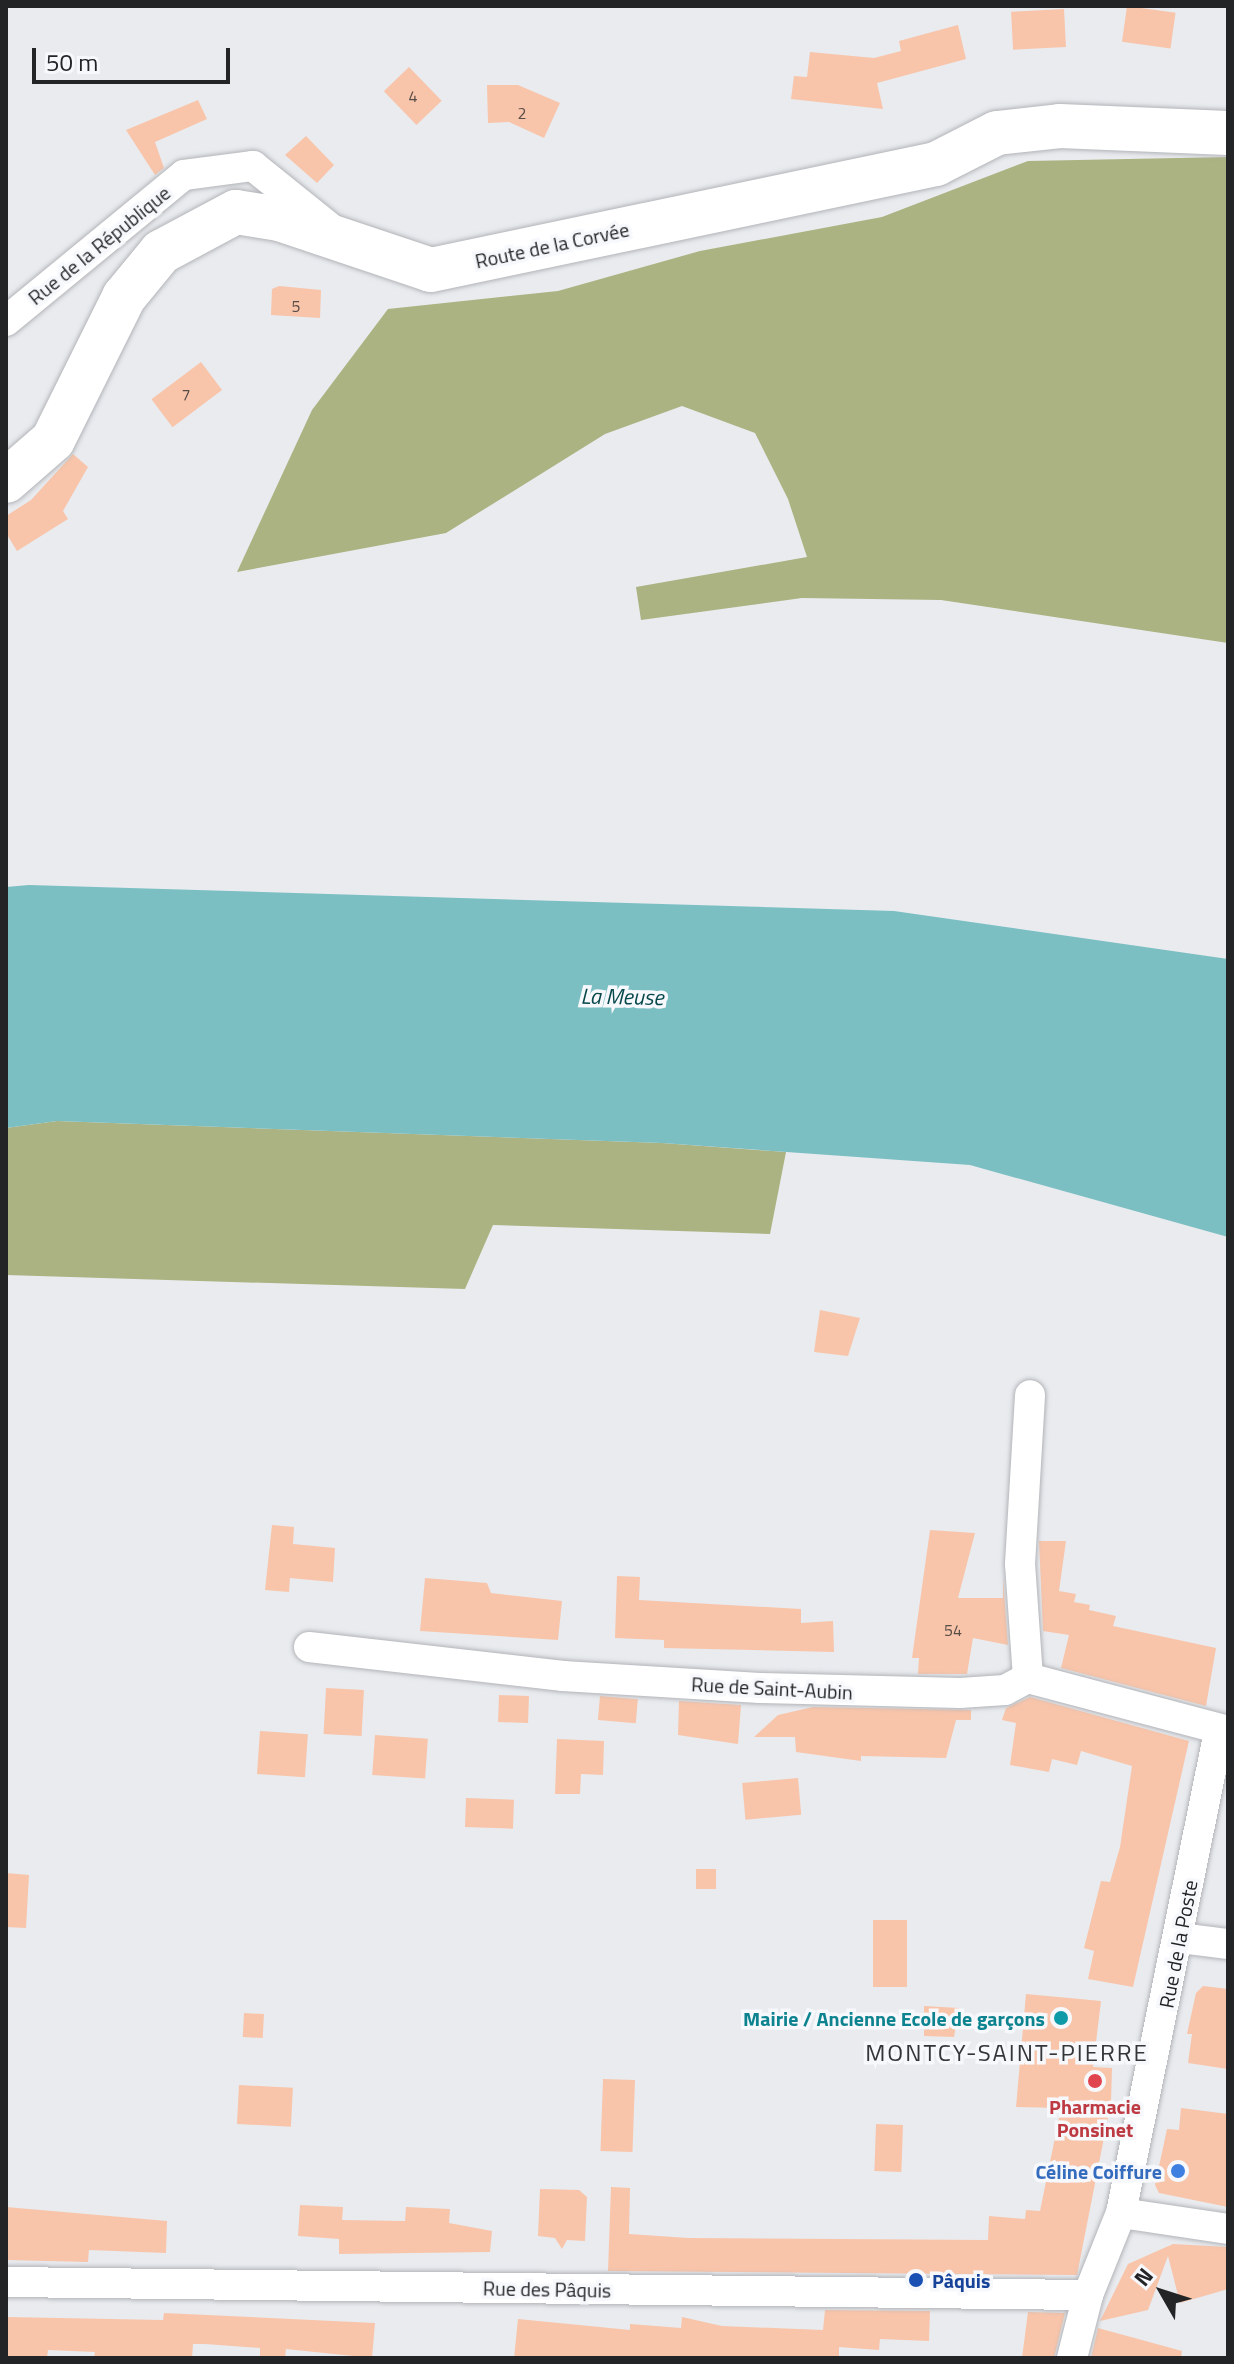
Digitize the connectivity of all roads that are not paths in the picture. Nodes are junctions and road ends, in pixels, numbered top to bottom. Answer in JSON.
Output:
{"nodes":[{"id":1,"x":1228,"y":133,"type":"edge"},
{"id":2,"x":356,"y":248,"type":"junction"},
{"id":3,"x":6,"y":321,"type":"edge"},
{"id":4,"x":6,"y":481,"type":"edge"},
{"id":5,"x":1030,"y":1395,"type":"dead end"},
{"id":6,"x":309,"y":1647,"type":"dead end"},
{"id":7,"x":1028,"y":1678,"type":"junction"},
{"id":8,"x":1224,"y":1730,"type":"edge"},
{"id":9,"x":1180,"y":1938,"type":"junction"},
{"id":10,"x":1228,"y":1944,"type":"edge"},
{"id":11,"x":1121,"y":2213,"type":"junction"},
{"id":12,"x":1228,"y":2229,"type":"edge"},
{"id":13,"x":6,"y":2282,"type":"edge"},
{"id":14,"x":1088,"y":2295,"type":"junction"},
{"id":15,"x":1072,"y":2358,"type":"edge"}],
"edges":[{"from":1,"to":2,"type":"street","name":"Route de la Corvée"},
{"from":2,"to":3,"type":"street","name":"Rue de la République"},
{"from":2,"to":4,"type":"street","name":"Route de la Corvée"},
{"from":5,"to":7,"type":"street"},
{"from":6,"to":7,"type":"street","name":"Rue de Saint-Aubin"},
{"from":7,"to":8,"type":"street"},
{"from":8,"to":9,"type":"street","name":"Rue de la Poste"},
{"from":9,"to":10,"type":"street"},
{"from":9,"to":11,"type":"street","name":"Rue de la Poste"},
{"from":11,"to":12,"type":"street"},
{"from":11,"to":14,"type":"street","name":"Rue de la Poste"},
{"from":13,"to":14,"type":"street","name":"Rue des Pâquis"},
{"from":14,"to":15,"type":"street","name":"Rue de la Poste"}]}
